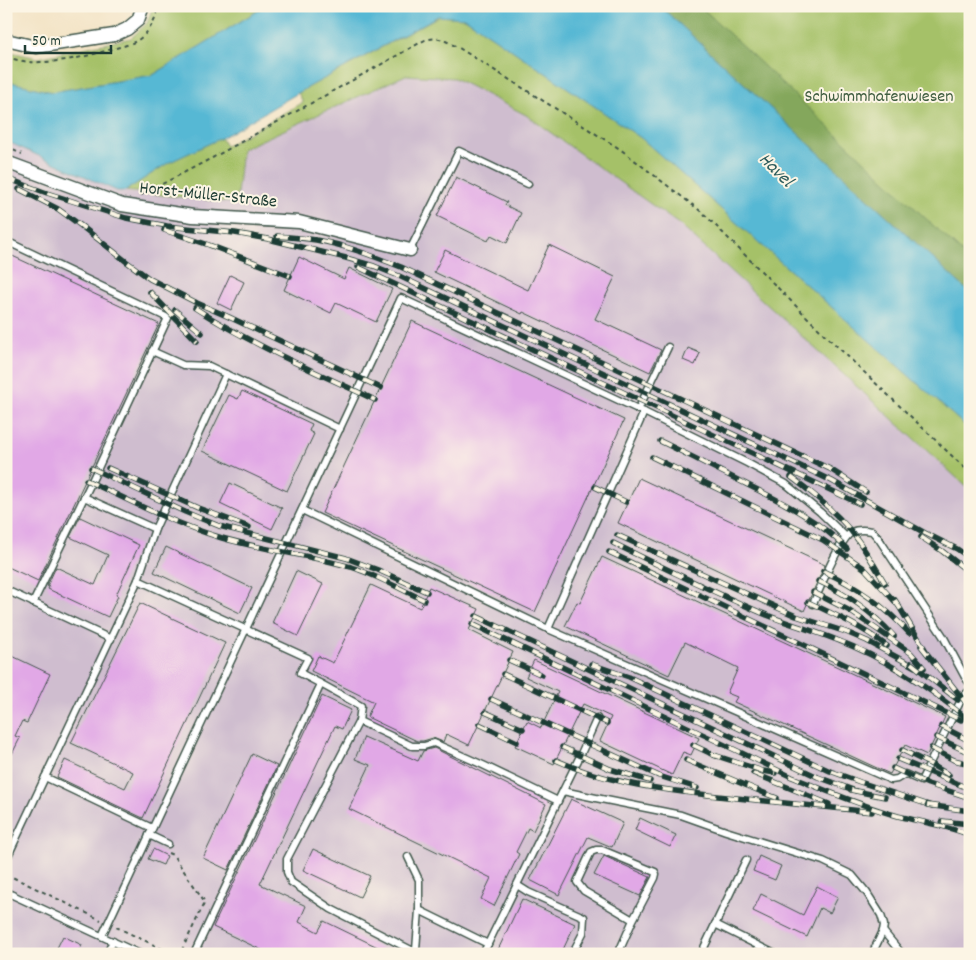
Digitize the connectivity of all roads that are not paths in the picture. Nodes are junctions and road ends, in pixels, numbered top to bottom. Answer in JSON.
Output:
{"nodes":[{"id":1,"x":143,"y":6,"type":"edge"},
{"id":2,"x":6,"y":40,"type":"edge"},
{"id":3,"x":6,"y":162,"type":"edge"},
{"id":4,"x":528,"y":184,"type":"dead end"},
{"id":5,"x":6,"y":241,"type":"edge"},
{"id":6,"x":410,"y":250,"type":"joint"},
{"id":7,"x":668,"y":347,"type":"dead end"},
{"id":8,"x":152,"y":351,"type":"junction"},
{"id":9,"x":226,"y":374,"type":"junction"},
{"id":10,"x":641,"y":411,"type":"junction"},
{"id":11,"x":340,"y":429,"type":"junction"},
{"id":12,"x":84,"y":497,"type":"junction"},
{"id":13,"x":302,"y":510,"type":"junction"},
{"id":14,"x":156,"y":530,"type":"junction"},
{"id":15,"x":846,"y":537,"type":"junction"},
{"id":16,"x":138,"y":580,"type":"junction"},
{"id":17,"x":6,"y":590,"type":"edge"},
{"id":18,"x":33,"y":602,"type":"junction"},
{"id":19,"x":812,"y":604,"type":"dead end"},
{"id":20,"x":548,"y":629,"type":"junction"},
{"id":21,"x":245,"y":630,"type":"junction"},
{"id":22,"x":111,"y":639,"type":"junction"},
{"id":23,"x":321,"y":684,"type":"junction"},
{"id":24,"x":970,"y":684,"type":"edge"},
{"id":25,"x":970,"y":690,"type":"edge"},
{"id":26,"x":597,"y":718,"type":"dead end"},
{"id":27,"x":359,"y":721,"type":"junction"},
{"id":28,"x":45,"y":777,"type":"junction"},
{"id":29,"x":563,"y":790,"type":"junction"},
{"id":30,"x":558,"y":800,"type":"junction"},
{"id":31,"x":152,"y":828,"type":"junction"},
{"id":32,"x":149,"y":835,"type":"junction"},
{"id":33,"x":167,"y":848,"type":"road end"},
{"id":34,"x":408,"y":857,"type":"dead end"},
{"id":35,"x":746,"y":860,"type":"dead end"},
{"id":36,"x":8,"y":862,"type":"edge"},
{"id":37,"x":517,"y":885,"type":"junction"},
{"id":38,"x":6,"y":892,"type":"edge"},
{"id":39,"x":419,"y":910,"type":"junction"},
{"id":40,"x":633,"y":920,"type":"junction"},
{"id":41,"x":715,"y":924,"type":"junction"},
{"id":42,"x":883,"y":931,"type":"junction"},
{"id":43,"x":102,"y":936,"type":"junction"},
{"id":44,"x":113,"y":941,"type":"junction"},
{"id":45,"x":488,"y":944,"type":"junction"},
{"id":46,"x":415,"y":953,"type":"edge"},
{"id":47,"x":107,"y":954,"type":"edge"},
{"id":48,"x":140,"y":954,"type":"edge"},
{"id":49,"x":194,"y":954,"type":"edge"},
{"id":50,"x":483,"y":954,"type":"edge"},
{"id":51,"x":572,"y":954,"type":"edge"},
{"id":52,"x":618,"y":954,"type":"edge"},
{"id":53,"x":701,"y":954,"type":"edge"},
{"id":54,"x":775,"y":954,"type":"edge"},
{"id":55,"x":872,"y":954,"type":"edge"},
{"id":56,"x":902,"y":954,"type":"edge"}],
"edges":[{"from":1,"to":2,"type":"street"},
{"from":3,"to":6,"type":"street","name":"Horst-Müller-Straße"},
{"from":4,"to":6,"type":"lane"},
{"from":5,"to":8,"type":"lane"},
{"from":7,"to":10,"type":"lane"},
{"from":8,"to":9,"type":"lane"},
{"from":8,"to":12,"type":"lane"},
{"from":9,"to":11,"type":"lane"},
{"from":9,"to":14,"type":"lane"},
{"from":10,"to":11,"type":"lane"},
{"from":10,"to":15,"type":"lane"},
{"from":10,"to":20,"type":"lane"},
{"from":11,"to":13,"type":"lane"},
{"from":12,"to":14,"type":"lane"},
{"from":12,"to":18,"type":"lane"},
{"from":13,"to":20,"type":"lane"},
{"from":13,"to":21,"type":"lane"},
{"from":14,"to":16,"type":"lane"},
{"from":15,"to":19,"type":"lane"},
{"from":15,"to":24,"type":"lane"},
{"from":16,"to":21,"type":"lane"},
{"from":16,"to":22,"type":"lane"},
{"from":17,"to":18,"type":"lane"},
{"from":18,"to":22,"type":"lane"},
{"from":20,"to":25,"type":"lane"},
{"from":21,"to":23,"type":"lane"},
{"from":21,"to":31,"type":"lane"},
{"from":22,"to":28,"type":"lane"},
{"from":23,"to":27,"type":"lane"},
{"from":23,"to":49,"type":"lane"},
{"from":26,"to":29,"type":"lane"},
{"from":27,"to":30,"type":"lane"},
{"from":27,"to":46,"type":"lane"},
{"from":28,"to":31,"type":"lane"},
{"from":28,"to":36,"type":"lane"},
{"from":29,"to":30,"type":"lane"},
{"from":29,"to":42,"type":"lane"},
{"from":30,"to":37,"type":"lane"},
{"from":31,"to":32,"type":"lane"},
{"from":32,"to":33,"type":"lane"},
{"from":32,"to":43,"type":"lane"},
{"from":34,"to":39,"type":"lane"},
{"from":35,"to":41,"type":"lane"},
{"from":37,"to":45,"type":"lane"},
{"from":37,"to":51,"type":"lane"},
{"from":38,"to":43,"type":"lane"},
{"from":39,"to":45,"type":"lane"},
{"from":39,"to":46,"type":"lane"},
{"from":40,"to":40,"type":"lane"},
{"from":40,"to":52,"type":"lane"},
{"from":41,"to":53,"type":"lane"},
{"from":41,"to":54,"type":"lane"},
{"from":42,"to":55,"type":"lane"},
{"from":42,"to":56,"type":"lane"},
{"from":43,"to":44,"type":"lane"},
{"from":44,"to":47,"type":"lane"},
{"from":44,"to":48,"type":"lane"},
{"from":45,"to":50,"type":"lane"}]}
